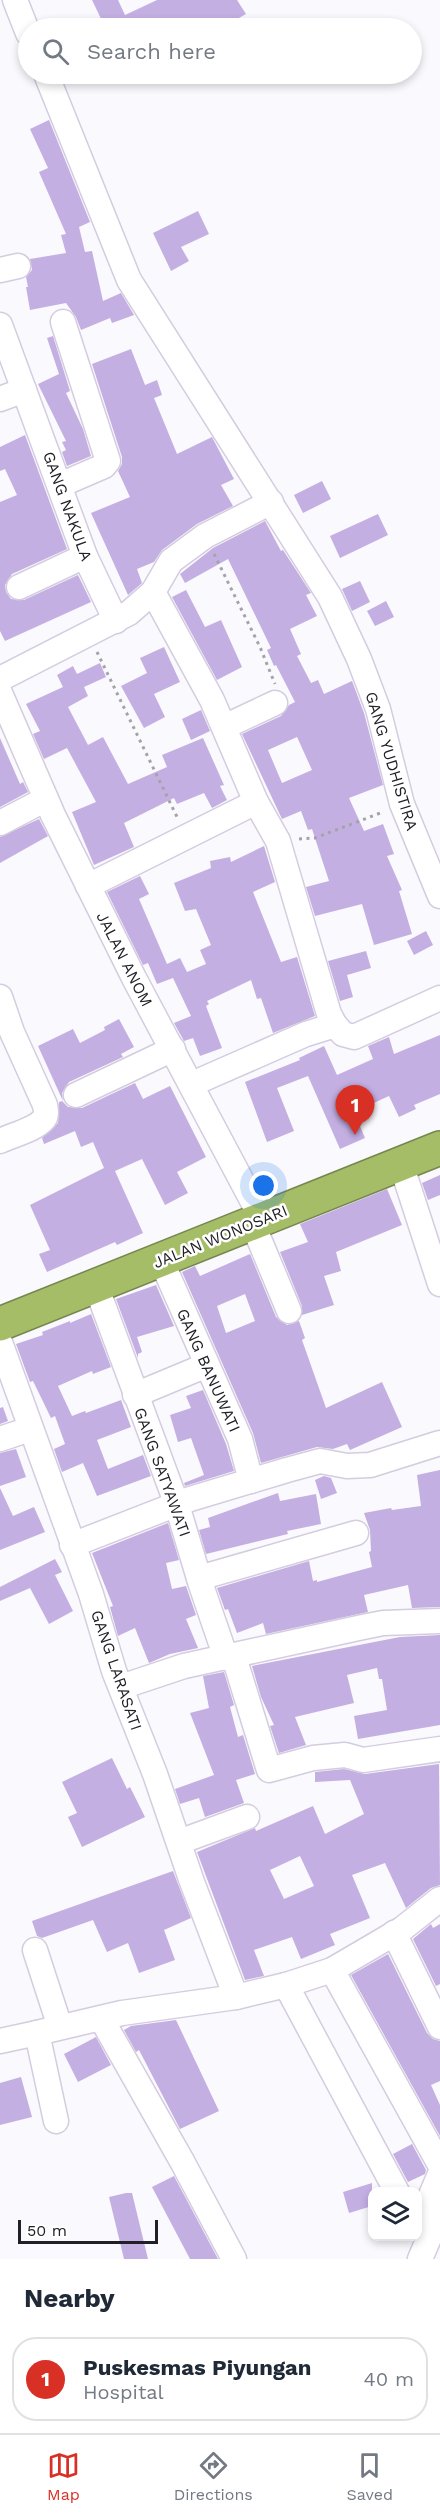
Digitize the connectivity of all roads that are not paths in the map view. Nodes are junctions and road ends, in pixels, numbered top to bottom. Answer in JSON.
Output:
{"nodes":[{"id":1,"x":15,"y":0,"type":"edge"},
{"id":2,"x":22,"y":18,"type":"edge"},
{"id":3,"x":50,"y":84,"type":"edge"},
{"id":4,"x":63,"y":322,"type":"dead end"},
{"id":5,"x":2,"y":336,"type":"edge"},
{"id":6,"x":24,"y":390,"type":"junction"},
{"id":7,"x":0,"y":399,"type":"edge"},
{"id":8,"x":60,"y":485,"type":"junction"},
{"id":9,"x":271,"y":501,"type":"junction"},
{"id":10,"x":85,"y":556,"type":"junction"},
{"id":11,"x":19,"y":587,"type":"dead end"},
{"id":12,"x":153,"y":592,"type":"junction"},
{"id":13,"x":116,"y":621,"type":"junction"},
{"id":14,"x":0,"y":679,"type":"edge"},
{"id":15,"x":0,"y":693,"type":"edge"},
{"id":16,"x":275,"y":703,"type":"road end"},
{"id":17,"x":224,"y":727,"type":"junction"},
{"id":18,"x":46,"y":799,"type":"junction"},
{"id":19,"x":256,"y":802,"type":"junction"},
{"id":20,"x":0,"y":823,"type":"edge"},
{"id":21,"x":88,"y":886,"type":"junction"},
{"id":22,"x":440,"y":896,"type":"edge"},
{"id":23,"x":0,"y":997,"type":"edge"},
{"id":24,"x":440,"y":998,"type":"edge"},
{"id":25,"x":335,"y":1025,"type":"junction"},
{"id":26,"x":173,"y":1049,"type":"junction"},
{"id":27,"x":192,"y":1084,"type":"junction"},
{"id":28,"x":76,"y":1095,"type":"dead end"},
{"id":29,"x":0,"y":1141,"type":"edge"},
{"id":30,"x":440,"y":1148,"type":"edge"},
{"id":31,"x":401,"y":1164,"type":"junction"},
{"id":32,"x":257,"y":1220,"type":"junction"},
{"id":33,"x":161,"y":1260,"type":"junction"},
{"id":34,"x":440,"y":1284,"type":"edge"},
{"id":35,"x":96,"y":1286,"type":"junction"},
{"id":36,"x":289,"y":1311,"type":"dead end"},
{"id":37,"x":0,"y":1324,"type":"edge"},
{"id":38,"x":0,"y":1342,"type":"edge"},
{"id":39,"x":207,"y":1365,"type":"junction"},
{"id":40,"x":135,"y":1395,"type":"junction"},
{"id":41,"x":30,"y":1429,"type":"junction"},
{"id":42,"x":0,"y":1439,"type":"edge"},
{"id":43,"x":440,"y":1443,"type":"edge"},
{"id":44,"x":251,"y":1481,"type":"junction"},
{"id":45,"x":177,"y":1505,"type":"junction"},
{"id":46,"x":356,"y":1533,"type":"dead end"},
{"id":47,"x":72,"y":1545,"type":"junction"},
{"id":48,"x":199,"y":1578,"type":"junction"},
{"id":49,"x":440,"y":1621,"type":"edge"},
{"id":50,"x":230,"y":1658,"type":"junction"},
{"id":51,"x":121,"y":1687,"type":"junction"},
{"id":52,"x":440,"y":1749,"type":"edge"},
{"id":53,"x":247,"y":1817,"type":"dead end"},
{"id":54,"x":179,"y":1842,"type":"junction"},
{"id":55,"x":440,"y":1899,"type":"edge"},
{"id":56,"x":394,"y":1933,"type":"junction"},
{"id":57,"x":35,"y":1950,"type":"dead end"},
{"id":58,"x":332,"y":1970,"type":"junction"},
{"id":59,"x":286,"y":1985,"type":"junction"},
{"id":60,"x":236,"y":1997,"type":"junction"},
{"id":61,"x":101,"y":2018,"type":"junction"},
{"id":62,"x":60,"y":2027,"type":"junction"},
{"id":63,"x":440,"y":2027,"type":"edge"},
{"id":64,"x":36,"y":2033,"type":"junction"},
{"id":65,"x":0,"y":2040,"type":"edge"},
{"id":66,"x":56,"y":2121,"type":"dead end"},
{"id":67,"x":440,"y":2164,"type":"edge"},
{"id":68,"x":440,"y":2174,"type":"edge"},
{"id":69,"x":394,"y":2187,"type":"edge"},
{"id":70,"x":431,"y":2216,"type":"edge"},
{"id":71,"x":234,"y":2259,"type":"edge"},
{"id":72,"x":420,"y":2259,"type":"edge"}],
"edges":[{"from":1,"to":2,"type":"street"},
{"from":3,"to":9,"type":"street","name":"GANG YUDHISTIRA"},
{"from":4,"to":8,"type":"street"},
{"from":5,"to":6,"type":"street","name":"GANG NAKULA"},
{"from":6,"to":7,"type":"street"},
{"from":6,"to":8,"type":"street","name":"GANG NAKULA"},
{"from":8,"to":10,"type":"street","name":"GANG NAKULA"},
{"from":9,"to":12,"type":"street"},
{"from":9,"to":22,"type":"street","name":"GANG YUDHISTIRA"},
{"from":10,"to":11,"type":"street"},
{"from":10,"to":13,"type":"street","name":"GANG NAKULA"},
{"from":12,"to":13,"type":"street"},
{"from":12,"to":17,"type":"street"},
{"from":13,"to":14,"type":"street"},
{"from":15,"to":18,"type":"street","name":"JALAN ANOM"},
{"from":16,"to":17,"type":"street"},
{"from":17,"to":19,"type":"street"},
{"from":18,"to":20,"type":"street"},
{"from":18,"to":21,"type":"street","name":"JALAN ANOM"},
{"from":19,"to":21,"type":"street"},
{"from":19,"to":25,"type":"street"},
{"from":21,"to":26,"type":"street","name":"JALAN ANOM"},
{"from":23,"to":29,"type":"street"},
{"from":24,"to":25,"type":"street"},
{"from":25,"to":27,"type":"street"},
{"from":26,"to":27,"type":"street","name":"JALAN ANOM"},
{"from":26,"to":28,"type":"street"},
{"from":27,"to":32,"type":"street","name":"JALAN ANOM"},
{"from":30,"to":31,"type":"highway","name":"JALAN WONOSARI"},
{"from":31,"to":32,"type":"highway","name":"JALAN WONOSARI"},
{"from":31,"to":34,"type":"street"},
{"from":32,"to":33,"type":"highway","name":"JALAN WONOSARI"},
{"from":32,"to":36,"type":"street","name":"JALAN ANOM"},
{"from":33,"to":35,"type":"highway","name":"JALAN WONOSARI"},
{"from":33,"to":39,"type":"street","name":"GANG BANUWATI"},
{"from":35,"to":37,"type":"highway","name":"JALAN WONOSARI"},
{"from":35,"to":40,"type":"street","name":"GANG SATYAWATI"},
{"from":38,"to":41,"type":"street","name":"GANG LARASATI"},
{"from":39,"to":40,"type":"street"},
{"from":39,"to":44,"type":"street","name":"GANG BANUWATI"},
{"from":40,"to":45,"type":"street","name":"GANG SATYAWATI"},
{"from":41,"to":42,"type":"street"},
{"from":41,"to":47,"type":"street","name":"GANG LARASATI"},
{"from":43,"to":44,"type":"street"},
{"from":44,"to":45,"type":"street"},
{"from":45,"to":47,"type":"street"},
{"from":45,"to":48,"type":"street","name":"GANG SATYAWATI"},
{"from":46,"to":48,"type":"street"},
{"from":47,"to":51,"type":"street","name":"GANG LARASATI"},
{"from":48,"to":50,"type":"street","name":"GANG SATYAWATI"},
{"from":49,"to":50,"type":"street"},
{"from":50,"to":51,"type":"street"},
{"from":50,"to":52,"type":"street","name":"GANG SATYAWATI"},
{"from":51,"to":54,"type":"street","name":"GANG LARASATI"},
{"from":53,"to":54,"type":"street"},
{"from":54,"to":60,"type":"street","name":"GANG LARASATI"},
{"from":55,"to":56,"type":"street"},
{"from":56,"to":58,"type":"street"},
{"from":56,"to":63,"type":"street"},
{"from":57,"to":62,"type":"street"},
{"from":58,"to":59,"type":"street"},
{"from":58,"to":67,"type":"street"},
{"from":59,"to":60,"type":"street"},
{"from":59,"to":69,"type":"street"},
{"from":60,"to":61,"type":"street"},
{"from":61,"to":62,"type":"street"},
{"from":61,"to":71,"type":"street"},
{"from":62,"to":64,"type":"street"},
{"from":64,"to":65,"type":"street"},
{"from":64,"to":66,"type":"street"},
{"from":68,"to":70,"type":"street"},
{"from":70,"to":72,"type":"street"}]}
